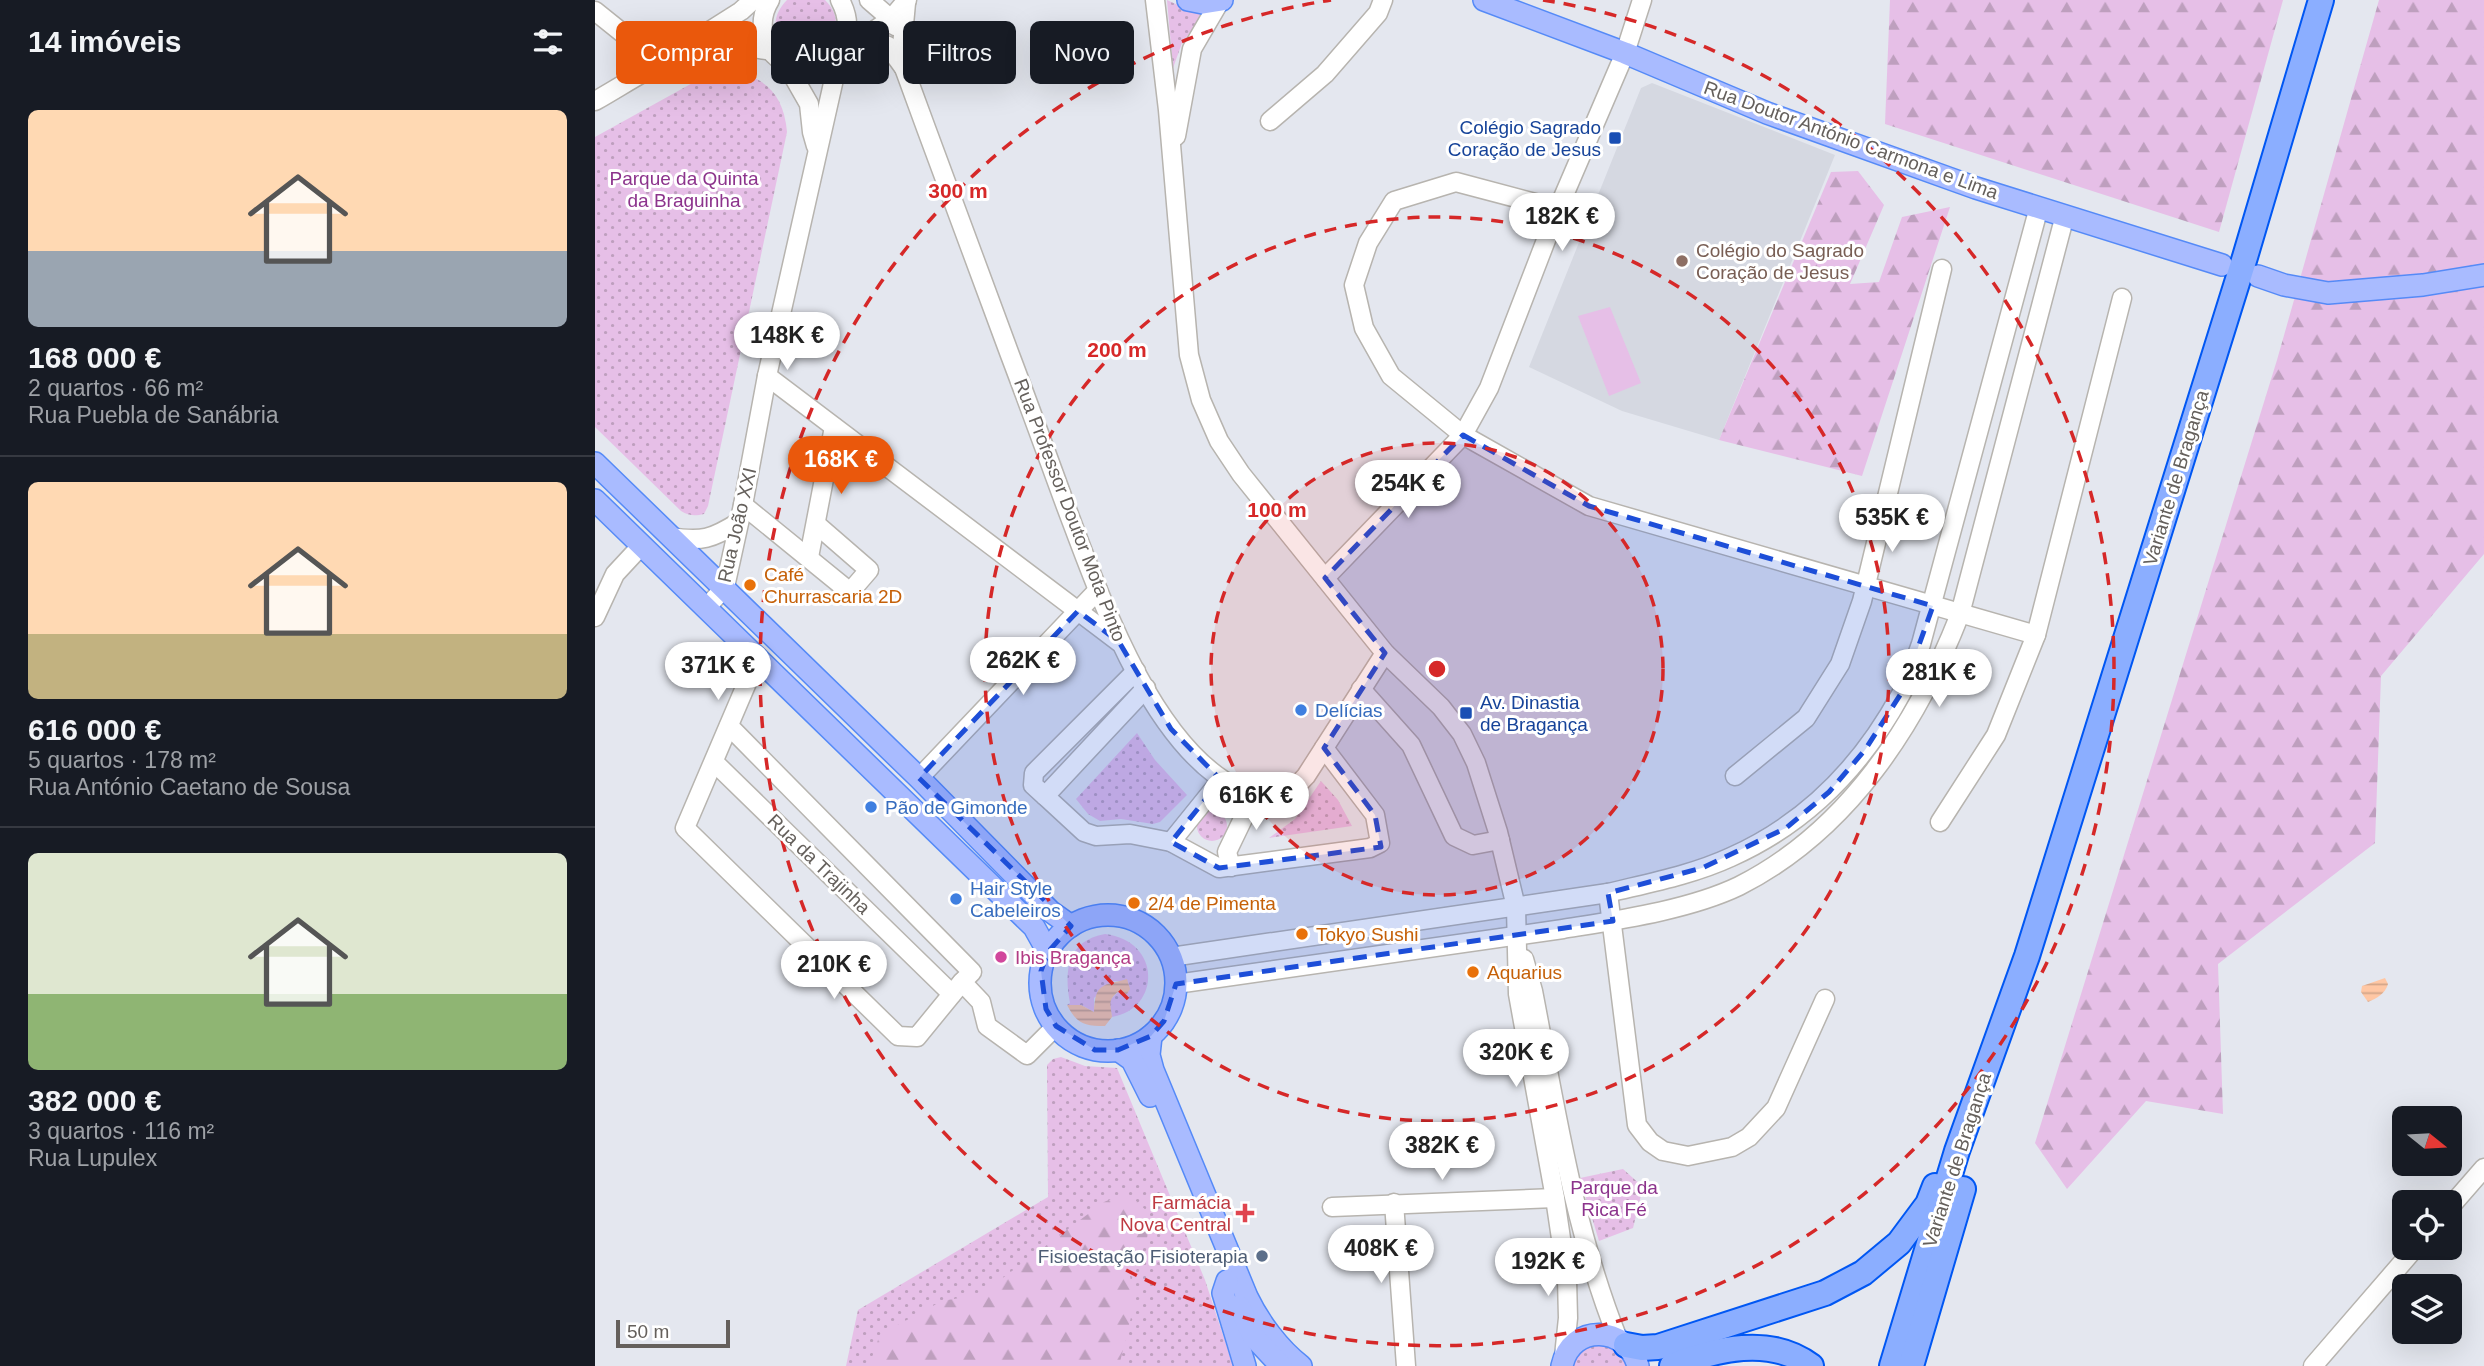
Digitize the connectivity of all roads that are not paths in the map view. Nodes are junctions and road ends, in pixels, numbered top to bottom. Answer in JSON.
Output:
{"nodes":[{"id":1,"x":770,"y":0,"type":"edge"},
{"id":2,"x":840,"y":0,"type":"edge"},
{"id":3,"x":869,"y":0,"type":"edge"},
{"id":4,"x":1155,"y":0,"type":"edge"},
{"id":5,"x":1188,"y":0,"type":"edge"},
{"id":6,"x":1383,"y":0,"type":"edge"},
{"id":7,"x":1484,"y":0,"type":"edge"},
{"id":8,"x":1642,"y":0,"type":"edge"},
{"id":9,"x":2321,"y":0,"type":"edge"},
{"id":10,"x":754,"y":1,"type":"edge"},
{"id":11,"x":907,"y":1,"type":"edge"},
{"id":12,"x":1221,"y":1,"type":"edge"},
{"id":13,"x":595,"y":11,"type":"edge"},
{"id":14,"x":891,"y":19,"type":"junction"},
{"id":15,"x":723,"y":21,"type":"edge"},
{"id":16,"x":847,"y":21,"type":"edge"},
{"id":17,"x":888,"y":21,"type":"edge"},
{"id":18,"x":616,"y":28,"type":"edge"},
{"id":19,"x":902,"y":46,"type":"junction"},
{"id":20,"x":771,"y":47,"type":"edge"},
{"id":21,"x":889,"y":48,"type":"edge"},
{"id":22,"x":1625,"y":53,"type":"junction"},
{"id":23,"x":903,"y":57,"type":"edge"},
{"id":24,"x":903,"y":67,"type":"edge"},
{"id":25,"x":625,"y":84,"type":"edge"},
{"id":26,"x":796,"y":84,"type":"edge"},
{"id":27,"x":833,"y":84,"type":"edge"},
{"id":28,"x":910,"y":84,"type":"edge"},
{"id":29,"x":595,"y":101,"type":"edge"},
{"id":30,"x":1270,"y":121,"type":"dead end"},
{"id":31,"x":817,"y":149,"type":"junction"},
{"id":32,"x":1172,"y":156,"type":"junction"},
{"id":33,"x":2039,"y":207,"type":"junction"},
{"id":34,"x":1558,"y":209,"type":"junction"},
{"id":35,"x":2065,"y":215,"type":"junction"},
{"id":36,"x":2222,"y":265,"type":"dead end"},
{"id":37,"x":1942,"y":269,"type":"dead end"},
{"id":38,"x":2484,"y":275,"type":"edge"},
{"id":39,"x":2258,"y":276,"type":"dead end"},
{"id":40,"x":2122,"y":298,"type":"dead end"},
{"id":41,"x":767,"y":376,"type":"junction"},
{"id":42,"x":834,"y":427,"type":"junction"},
{"id":43,"x":1462,"y":435,"type":"junction"},
{"id":44,"x":595,"y":463,"type":"edge"},
{"id":45,"x":595,"y":500,"type":"edge"},
{"id":46,"x":741,"y":514,"type":"junction"},
{"id":47,"x":816,"y":524,"type":"junction"},
{"id":48,"x":670,"y":537,"type":"junction"},
{"id":49,"x":644,"y":549,"type":"junction"},
{"id":50,"x":809,"y":557,"type":"junction"},
{"id":51,"x":1325,"y":578,"type":"junction"},
{"id":52,"x":1865,"y":586,"type":"junction"},
{"id":53,"x":725,"y":587,"type":"junction"},
{"id":54,"x":1098,"y":590,"type":"junction"},
{"id":55,"x":1933,"y":606,"type":"junction"},
{"id":56,"x":707,"y":607,"type":"junction"},
{"id":57,"x":1078,"y":611,"type":"junction"},
{"id":58,"x":1960,"y":614,"type":"junction"},
{"id":59,"x":595,"y":617,"type":"edge"},
{"id":60,"x":2036,"y":635,"type":"junction"},
{"id":61,"x":1119,"y":642,"type":"junction"},
{"id":62,"x":1385,"y":653,"type":"junction"},
{"id":63,"x":758,"y":657,"type":"junction"},
{"id":64,"x":1136,"y":671,"type":"junction"},
{"id":65,"x":1146,"y":688,"type":"junction"},
{"id":66,"x":1361,"y":689,"type":"junction"},
{"id":67,"x":729,"y":726,"type":"junction"},
{"id":68,"x":1324,"y":748,"type":"junction"},
{"id":69,"x":713,"y":762,"type":"junction"},
{"id":70,"x":1735,"y":776,"type":"dead end"},
{"id":71,"x":919,"y":778,"type":"junction"},
{"id":72,"x":1221,"y":780,"type":"junction"},
{"id":73,"x":1045,"y":796,"type":"junction"},
{"id":74,"x":1254,"y":796,"type":"junction"},
{"id":75,"x":1940,"y":822,"type":"dead end"},
{"id":76,"x":1500,"y":840,"type":"junction"},
{"id":77,"x":1171,"y":842,"type":"junction"},
{"id":78,"x":1231,"y":867,"type":"junction"},
{"id":79,"x":1608,"y":893,"type":"junction"},
{"id":80,"x":1515,"y":907,"type":"junction"},
{"id":81,"x":1613,"y":921,"type":"junction"},
{"id":82,"x":1071,"y":926,"type":"junction"},
{"id":83,"x":1517,"y":935,"type":"junction"},
{"id":84,"x":1048,"y":952,"type":"junction"},
{"id":85,"x":2027,"y":956,"type":"junction"},
{"id":86,"x":1171,"y":957,"type":"junction"},
{"id":87,"x":1176,"y":984,"type":"junction"},
{"id":88,"x":957,"y":988,"type":"junction"},
{"id":89,"x":1825,"y":999,"type":"dead end"},
{"id":90,"x":1056,"y":1026,"type":"junction"},
{"id":91,"x":1151,"y":1036,"type":"junction"},
{"id":92,"x":1118,"y":1050,"type":"junction"},
{"id":93,"x":1957,"y":1151,"type":"junction"},
{"id":94,"x":2484,"y":1168,"type":"edge"},
{"id":95,"x":2462,"y":1193,"type":"edge"},
{"id":96,"x":1555,"y":1198,"type":"junction"},
{"id":97,"x":1394,"y":1203,"type":"junction"},
{"id":98,"x":1332,"y":1207,"type":"dead end"},
{"id":99,"x":1561,"y":1240,"type":"junction"},
{"id":100,"x":2405,"y":1260,"type":"edge"},
{"id":101,"x":1227,"y":1281,"type":"junction"},
{"id":102,"x":1603,"y":1302,"type":"junction"},
{"id":103,"x":1627,"y":1350,"type":"edge"},
{"id":104,"x":1561,"y":1363,"type":"edge"},
{"id":105,"x":1284,"y":1364,"type":"edge"},
{"id":106,"x":1245,"y":1366,"type":"edge"},
{"id":107,"x":1406,"y":1366,"type":"edge"},
{"id":108,"x":1672,"y":1366,"type":"edge"},
{"id":109,"x":1811,"y":1366,"type":"edge"},
{"id":110,"x":1892,"y":1366,"type":"edge"},
{"id":111,"x":1911,"y":1366,"type":"edge"},
{"id":112,"x":2313,"y":1366,"type":"edge"}],
"edges":[{"from":1,"to":20,"type":"street","name":"Rua João XXI"},
{"from":2,"to":16,"type":"street"},
{"from":3,"to":14,"type":"street","name":"Rua Professor Doutor Mota Pinto"},
{"from":4,"to":32,"type":"street"},
{"from":5,"to":12,"type":"main road"},
{"from":6,"to":30,"type":"street"},
{"from":7,"to":22,"type":"main road","name":"Rua Doutor António Carmona e Lima"},
{"from":8,"to":22,"type":"street"},
{"from":9,"to":85,"type":"highway","name":"Variante de Bragança"},
{"from":10,"to":15,"type":"street"},
{"from":11,"to":14,"type":"street"},
{"from":11,"to":19,"type":"street","name":"Rua Professor Doutor Mota Pinto"},
{"from":12,"to":32,"type":"street"},
{"from":13,"to":18,"type":"street"},
{"from":14,"to":17,"type":"street"},
{"from":14,"to":19,"type":"street","name":"Rua Professor Doutor Mota Pinto"},
{"from":19,"to":23,"type":"street","name":"Rua Professor Doutor Mota Pinto"},
{"from":21,"to":24,"type":"street","name":"Rua Professor Doutor Mota Pinto"},
{"from":22,"to":33,"type":"main road","name":"Rua Doutor António Carmona e Lima"},
{"from":22,"to":34,"type":"street"},
{"from":25,"to":29,"type":"street"},
{"from":26,"to":31,"type":"street","name":"Rua João XXI"},
{"from":27,"to":31,"type":"street","name":"Rua João XXI"},
{"from":28,"to":54,"type":"street","name":"Rua Professor Doutor Mota Pinto"},
{"from":31,"to":41,"type":"street","name":"Rua João XXI"},
{"from":32,"to":51,"type":"street"},
{"from":33,"to":35,"type":"main road","name":"Rua Doutor António Carmona e Lima"},
{"from":33,"to":55,"type":"street"},
{"from":34,"to":43,"type":"street"},
{"from":34,"to":43,"type":"street"},
{"from":35,"to":36,"type":"main road","name":"Rua Doutor António Carmona e Lima"},
{"from":35,"to":58,"type":"street"},
{"from":37,"to":52,"type":"street"},
{"from":38,"to":39,"type":"main road"},
{"from":40,"to":60,"type":"street"},
{"from":41,"to":42,"type":"street"},
{"from":41,"to":46,"type":"street","name":"Rua João XXI"},
{"from":42,"to":47,"type":"street"},
{"from":42,"to":57,"type":"street"},
{"from":43,"to":51,"type":"street"},
{"from":43,"to":52,"type":"street"},
{"from":44,"to":48,"type":"main road"},
{"from":45,"to":49,"type":"main road"},
{"from":46,"to":48,"type":"street"},
{"from":46,"to":50,"type":"street"},
{"from":46,"to":53,"type":"street","name":"Rua João XXI"},
{"from":47,"to":50,"type":"street"},
{"from":47,"to":50,"type":"street"},
{"from":48,"to":53,"type":"main road"},
{"from":49,"to":53,"type":"main road"},
{"from":49,"to":56,"type":"main road"},
{"from":49,"to":59,"type":"street"},
{"from":51,"to":62,"type":"street"},
{"from":52,"to":55,"type":"street"},
{"from":52,"to":70,"type":"street"},
{"from":53,"to":56,"type":"street","name":"Rua João XXI"},
{"from":53,"to":71,"type":"main road"},
{"from":54,"to":57,"type":"street"},
{"from":54,"to":61,"type":"street","name":"Rua Professor Doutor Mota Pinto"},
{"from":55,"to":58,"type":"street"},
{"from":55,"to":79,"type":"street"},
{"from":56,"to":63,"type":"main road"},
{"from":57,"to":61,"type":"street"},
{"from":57,"to":71,"type":"street"},
{"from":58,"to":60,"type":"street"},
{"from":58,"to":81,"type":"street"},
{"from":60,"to":75,"type":"street"},
{"from":61,"to":64,"type":"street","name":"Rua Professor Doutor Mota Pinto"},
{"from":62,"to":66,"type":"street"},
{"from":62,"to":76,"type":"street"},
{"from":63,"to":67,"type":"street"},
{"from":63,"to":84,"type":"main road"},
{"from":64,"to":65,"type":"street","name":"Rua Professor Doutor Mota Pinto"},
{"from":64,"to":73,"type":"street"},
{"from":65,"to":72,"type":"street","name":"Rua Professor Doutor Mota Pinto"},
{"from":65,"to":73,"type":"street"},
{"from":66,"to":68,"type":"street"},
{"from":66,"to":76,"type":"street"},
{"from":67,"to":69,"type":"street"},
{"from":67,"to":88,"type":"street","name":"Rua da Trajinha"},
{"from":68,"to":74,"type":"street"},
{"from":68,"to":78,"type":"street"},
{"from":69,"to":88,"type":"street","name":"Rua da Trajinha"},
{"from":69,"to":88,"type":"street"},
{"from":71,"to":82,"type":"main road"},
{"from":72,"to":74,"type":"street","name":"Rua Professor Doutor Mota Pinto"},
{"from":72,"to":77,"type":"street"},
{"from":73,"to":77,"type":"street"},
{"from":74,"to":78,"type":"street"},
{"from":76,"to":80,"type":"street"},
{"from":77,"to":78,"type":"street"},
{"from":79,"to":80,"type":"street"},
{"from":79,"to":81,"type":"street"},
{"from":80,"to":83,"type":"street"},
{"from":80,"to":86,"type":"street"},
{"from":81,"to":83,"type":"street"},
{"from":81,"to":89,"type":"street"},
{"from":82,"to":84,"type":"main road"},
{"from":82,"to":86,"type":"main road"},
{"from":83,"to":87,"type":"street"},
{"from":83,"to":96,"type":"street"},
{"from":83,"to":102,"type":"street"},
{"from":84,"to":90,"type":"main road"},
{"from":85,"to":93,"type":"highway","name":"Variante de Bragança"},
{"from":85,"to":111,"type":"highway","name":"Variante de Bragança"},
{"from":86,"to":87,"type":"main road"},
{"from":87,"to":91,"type":"main road"},
{"from":88,"to":90,"type":"street"},
{"from":90,"to":92,"type":"main road"},
{"from":91,"to":92,"type":"main road"},
{"from":91,"to":105,"type":"main road"},
{"from":92,"to":101,"type":"main road"},
{"from":93,"to":103,"type":"highway"},
{"from":93,"to":110,"type":"highway","name":"Variante de Bragança"},
{"from":94,"to":95,"type":"street"},
{"from":96,"to":97,"type":"street"},
{"from":96,"to":99,"type":"street"},
{"from":97,"to":98,"type":"street"},
{"from":97,"to":107,"type":"street"},
{"from":99,"to":102,"type":"street"},
{"from":99,"to":104,"type":"street"},
{"from":100,"to":112,"type":"street"},
{"from":101,"to":105,"type":"main road"},
{"from":101,"to":106,"type":"main road"},
{"from":102,"to":103,"type":"street"},
{"from":103,"to":104,"type":"main road"},
{"from":108,"to":109,"type":"highway"}]}
